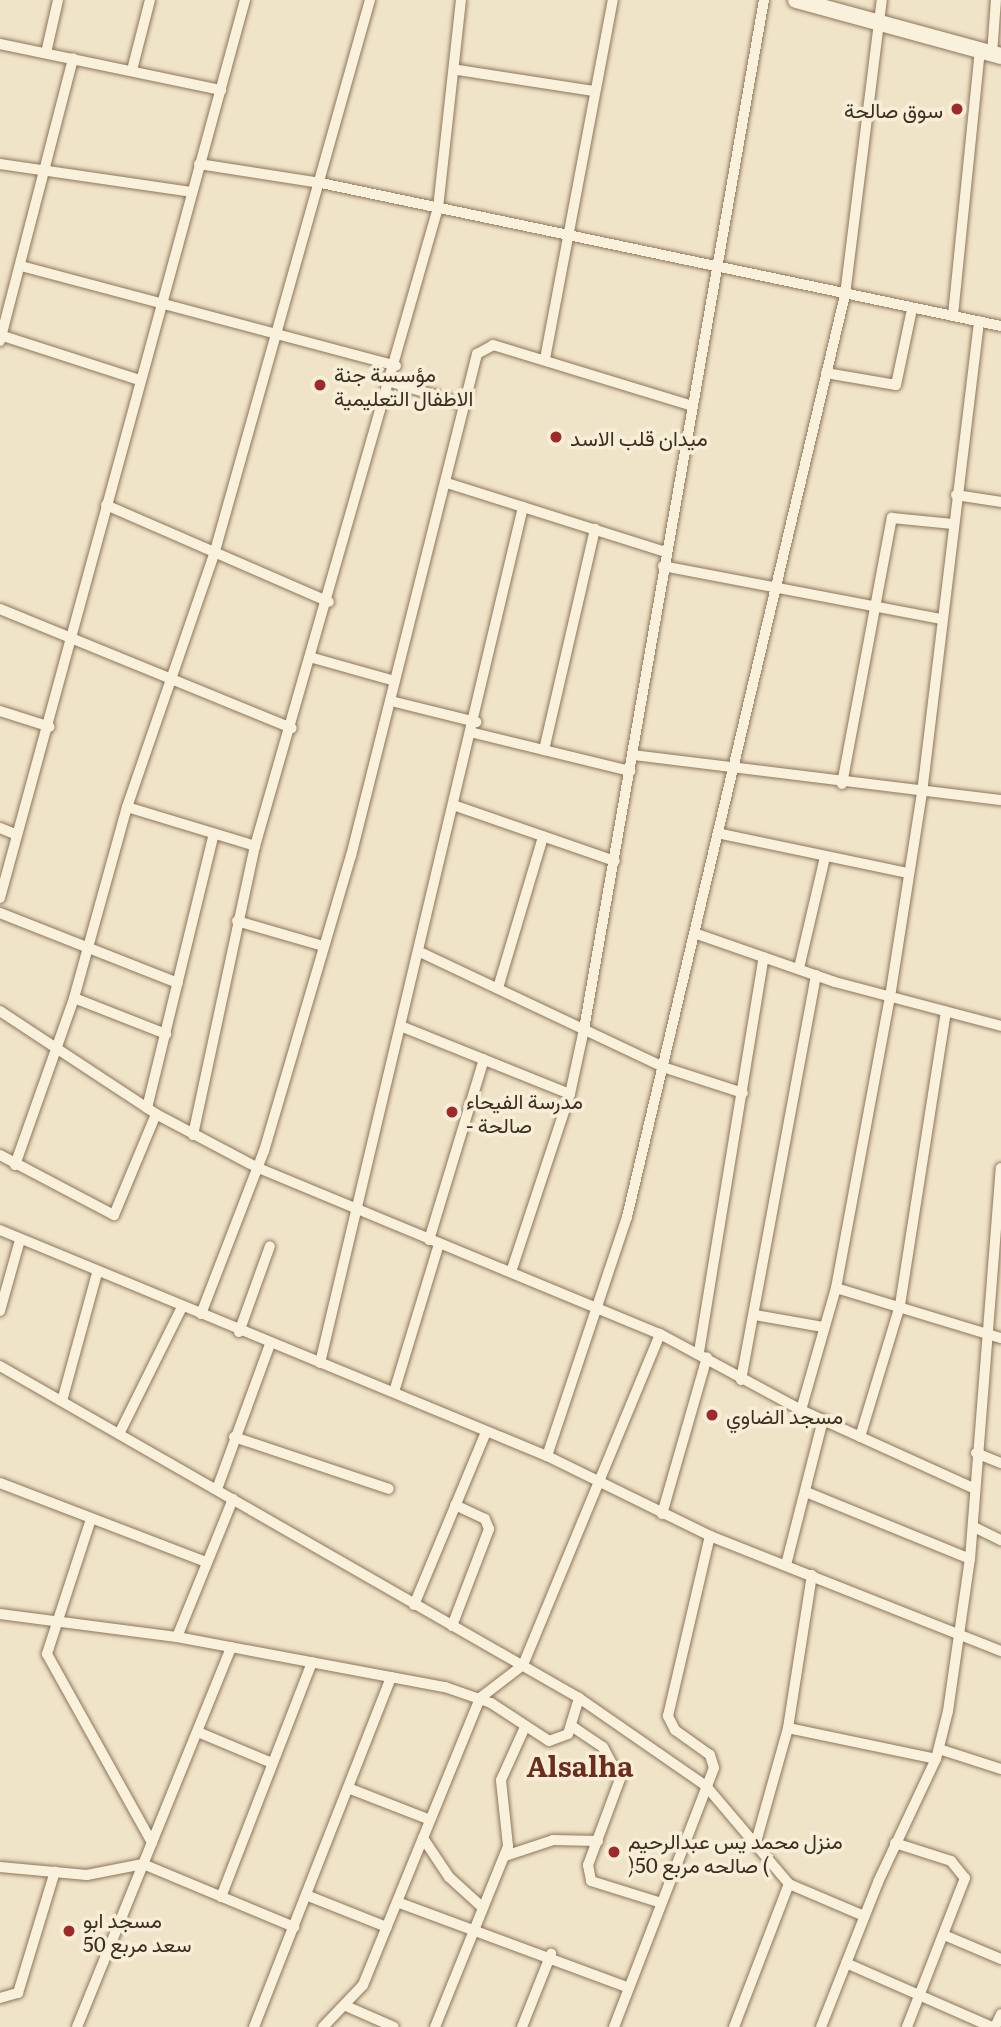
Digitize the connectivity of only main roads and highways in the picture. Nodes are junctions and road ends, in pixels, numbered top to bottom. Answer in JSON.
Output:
{"nodes":[{"id":1,"x":796,"y":0,"type":"edge"},
{"id":2,"x":991,"y":53,"type":"edge"}],
"edges":[{"from":1,"to":2,"type":"main road"}]}
